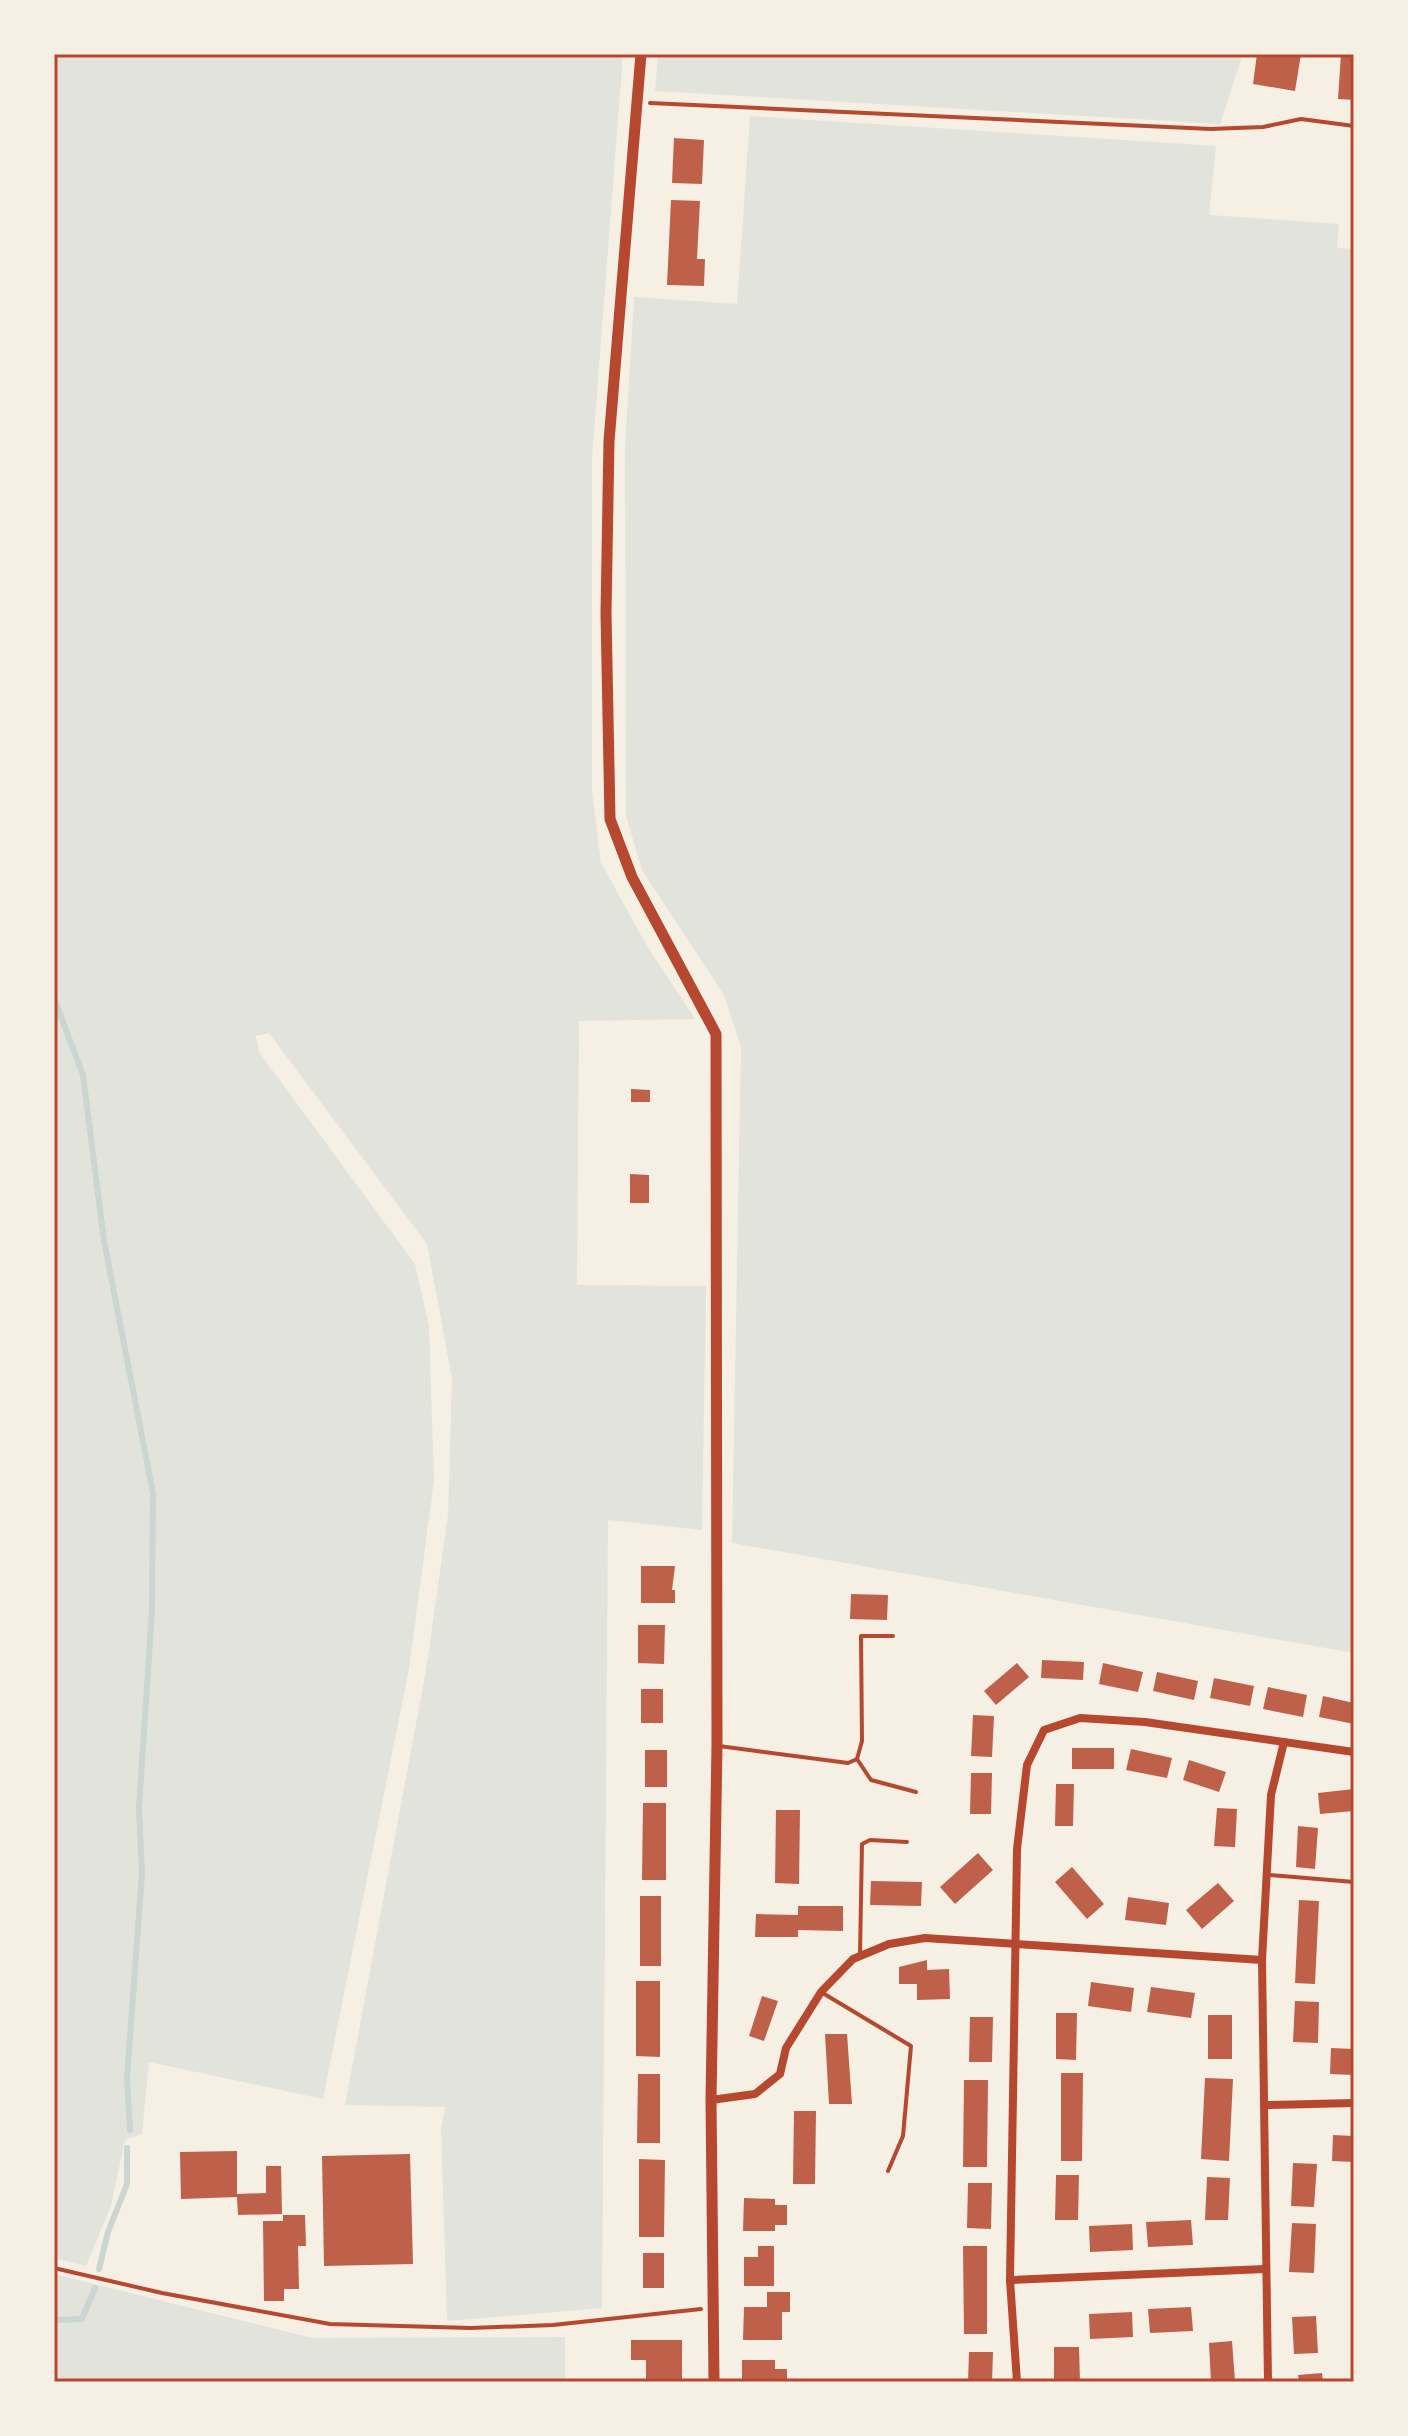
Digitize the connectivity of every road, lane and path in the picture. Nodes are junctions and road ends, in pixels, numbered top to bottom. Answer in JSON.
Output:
{"nodes":[{"id":1,"x":641,"y":54,"type":"edge"},
{"id":2,"x":637,"y":102,"type":"junction"},
{"id":3,"x":1354,"y":126,"type":"edge"},
{"id":4,"x":893,"y":1636,"type":"dead end"},
{"id":5,"x":1284,"y":1742,"type":"junction"},
{"id":6,"x":717,"y":1745,"type":"junction"},
{"id":7,"x":1354,"y":1752,"type":"edge"},
{"id":8,"x":857,"y":1759,"type":"junction"},
{"id":9,"x":916,"y":1792,"type":"dead end"},
{"id":10,"x":907,"y":1842,"type":"dead end"},
{"id":11,"x":1267,"y":1875,"type":"junction"},
{"id":12,"x":1354,"y":1882,"type":"edge"},
{"id":13,"x":1015,"y":1945,"type":"junction"},
{"id":14,"x":860,"y":1956,"type":"junction"},
{"id":15,"x":1262,"y":1960,"type":"junction"},
{"id":16,"x":821,"y":1992,"type":"junction"},
{"id":17,"x":711,"y":2100,"type":"junction"},
{"id":18,"x":1354,"y":2103,"type":"edge"},
{"id":19,"x":1267,"y":2105,"type":"junction"},
{"id":20,"x":888,"y":2171,"type":"dead end"},
{"id":21,"x":54,"y":2268,"type":"edge"},
{"id":22,"x":1265,"y":2269,"type":"junction"},
{"id":23,"x":1010,"y":2280,"type":"junction"},
{"id":24,"x":715,"y":2308,"type":"junction"},
{"id":25,"x":714,"y":2382,"type":"edge"},
{"id":26,"x":1017,"y":2382,"type":"edge"},
{"id":27,"x":1268,"y":2382,"type":"edge"}],
"edges":[{"from":1,"to":2,"type":"street"},
{"from":2,"to":3,"type":"path"},
{"from":2,"to":6,"type":"street"},
{"from":4,"to":8,"type":"lane"},
{"from":5,"to":7,"type":"street"},
{"from":5,"to":11,"type":"street"},
{"from":5,"to":13,"type":"street"},
{"from":6,"to":8,"type":"lane"},
{"from":6,"to":17,"type":"street"},
{"from":8,"to":9,"type":"lane"},
{"from":10,"to":14,"type":"lane"},
{"from":11,"to":12,"type":"lane"},
{"from":11,"to":15,"type":"street"},
{"from":13,"to":14,"type":"street"},
{"from":13,"to":15,"type":"street"},
{"from":13,"to":23,"type":"street"},
{"from":14,"to":16,"type":"street"},
{"from":15,"to":19,"type":"street"},
{"from":16,"to":17,"type":"street"},
{"from":16,"to":20,"type":"lane"},
{"from":17,"to":24,"type":"street"},
{"from":18,"to":19,"type":"street"},
{"from":19,"to":22,"type":"street"},
{"from":21,"to":24,"type":"path"},
{"from":22,"to":23,"type":"street"},
{"from":22,"to":27,"type":"street"},
{"from":23,"to":26,"type":"street"},
{"from":24,"to":25,"type":"street"}]}
